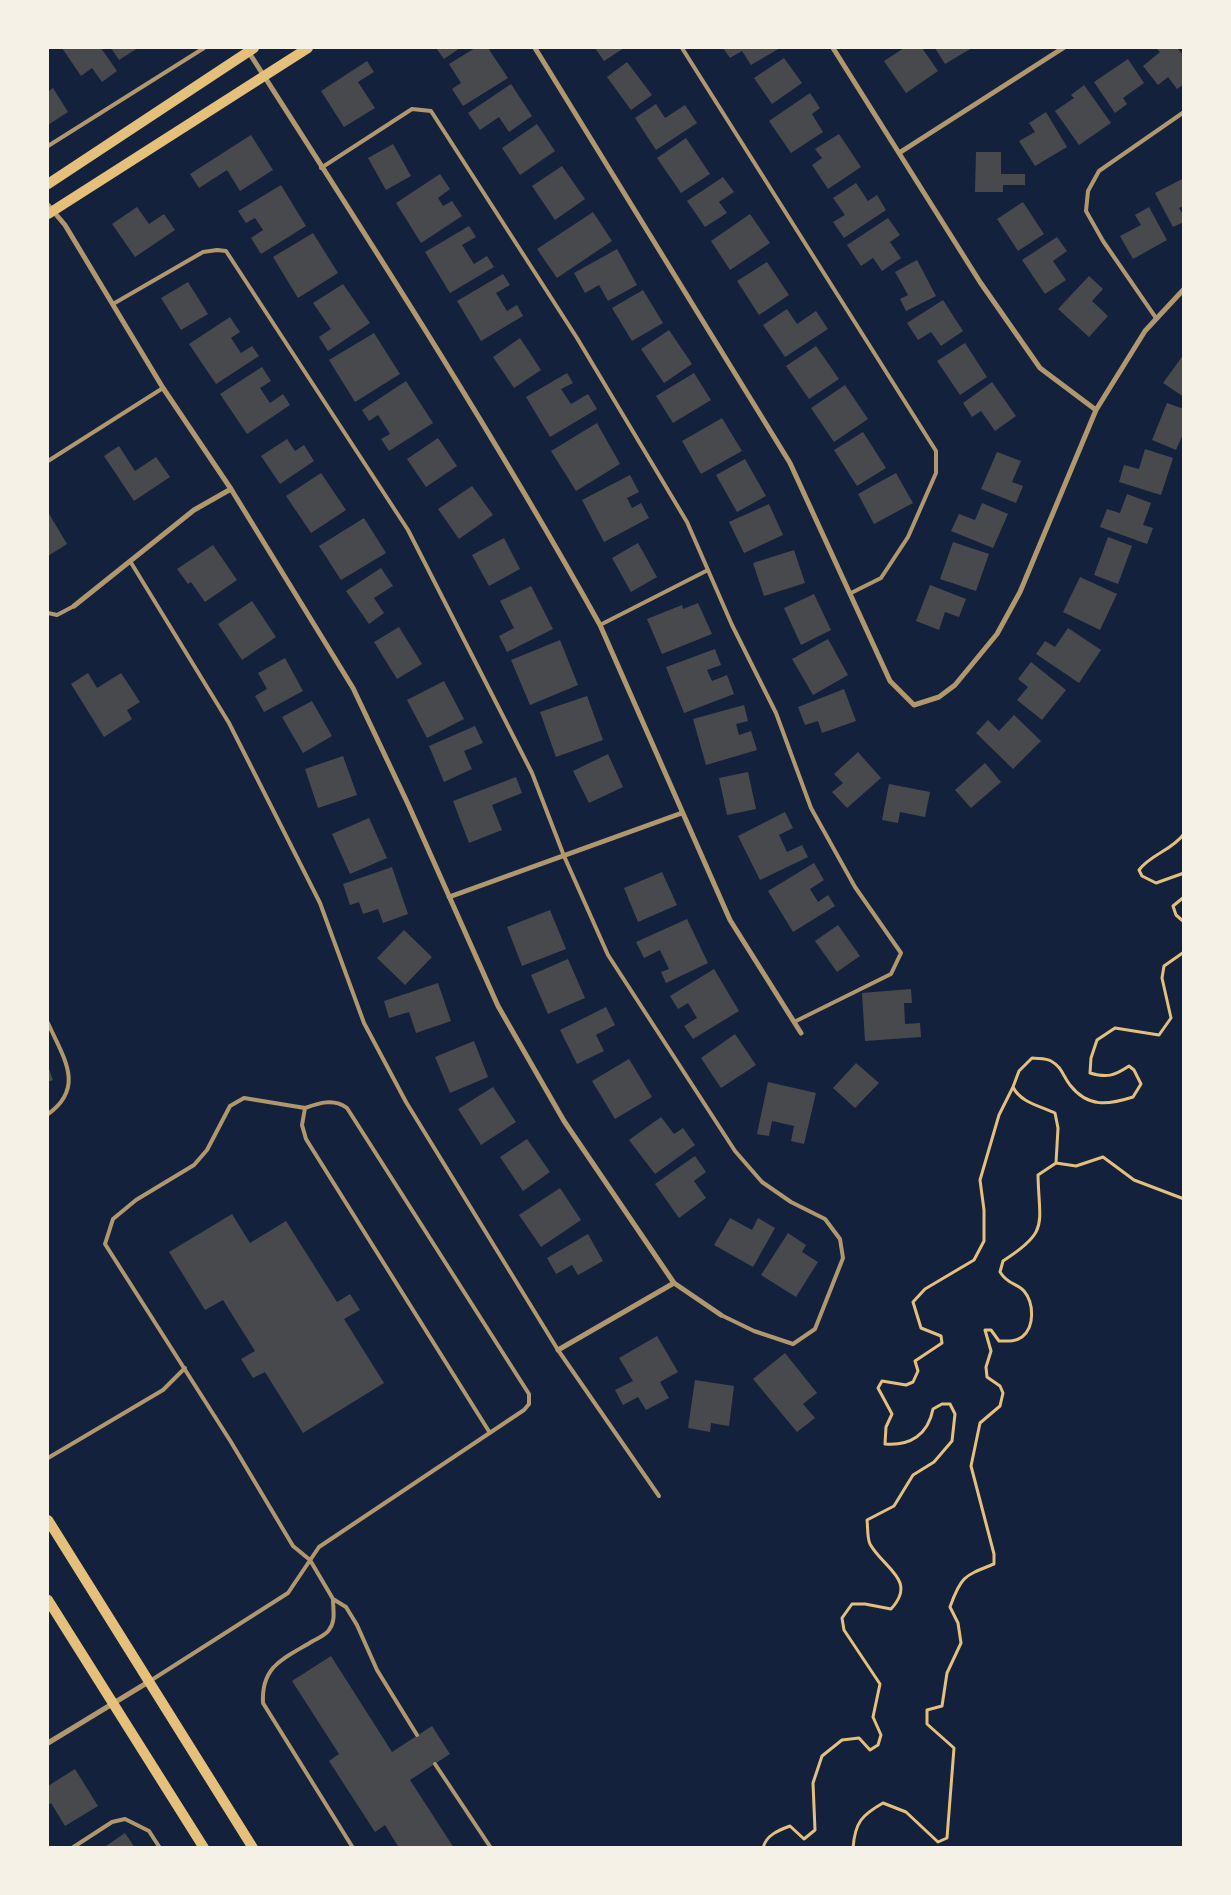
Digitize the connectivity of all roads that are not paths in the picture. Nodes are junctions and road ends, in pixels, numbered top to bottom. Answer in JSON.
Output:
{"nodes":[{"id":1,"x":204,"y":48,"type":"edge"},
{"id":2,"x":308,"y":48,"type":"edge"},
{"id":3,"x":535,"y":48,"type":"edge"},
{"id":4,"x":682,"y":48,"type":"edge"},
{"id":5,"x":835,"y":48,"type":"edge"},
{"id":6,"x":1063,"y":48,"type":"edge"},
{"id":7,"x":251,"y":49,"type":"edge"},
{"id":8,"x":264,"y":77,"type":"junction"},
{"id":9,"x":1184,"y":112,"type":"edge"},
{"id":10,"x":48,"y":146,"type":"edge"},
{"id":11,"x":899,"y":153,"type":"junction"},
{"id":12,"x":321,"y":168,"type":"junction"},
{"id":13,"x":48,"y":184,"type":"edge"},
{"id":14,"x":49,"y":210,"type":"edge"},
{"id":15,"x":1184,"y":289,"type":"edge"},
{"id":16,"x":113,"y":304,"type":"junction"},
{"id":17,"x":1156,"y":318,"type":"junction"},
{"id":18,"x":163,"y":388,"type":"junction"},
{"id":19,"x":1096,"y":410,"type":"junction"},
{"id":20,"x":48,"y":461,"type":"edge"},
{"id":21,"x":231,"y":489,"type":"junction"},
{"id":22,"x":129,"y":560,"type":"junction"},
{"id":23,"x":708,"y":570,"type":"junction"},
{"id":24,"x":851,"y":594,"type":"junction"},
{"id":25,"x":74,"y":606,"type":"joint"},
{"id":26,"x":48,"y":613,"type":"edge"},
{"id":27,"x":600,"y":625,"type":"junction"},
{"id":28,"x":682,"y":813,"type":"junction"},
{"id":29,"x":564,"y":856,"type":"junction"},
{"id":30,"x":448,"y":897,"type":"junction"},
{"id":31,"x":794,"y":1022,"type":"junction"},
{"id":32,"x":48,"y":1023,"type":"edge"},
{"id":33,"x":801,"y":1032,"type":"dead end"},
{"id":34,"x":304,"y":1108,"type":"junction"},
{"id":35,"x":48,"y":1114,"type":"edge"},
{"id":36,"x":674,"y":1283,"type":"junction"},
{"id":37,"x":721,"y":1315,"type":"joint"},
{"id":38,"x":558,"y":1350,"type":"junction"},
{"id":39,"x":185,"y":1368,"type":"junction"},
{"id":40,"x":490,"y":1433,"type":"junction"},
{"id":41,"x":48,"y":1458,"type":"edge"},
{"id":42,"x":659,"y":1496,"type":"dead end"},
{"id":43,"x":48,"y":1520,"type":"edge"},
{"id":44,"x":310,"y":1560,"type":"junction"},
{"id":45,"x":333,"y":1599,"type":"junction"},
{"id":46,"x":48,"y":1600,"type":"edge"},
{"id":47,"x":150,"y":1681,"type":"junction"},
{"id":48,"x":113,"y":1702,"type":"junction"},
{"id":49,"x":417,"y":1735,"type":"dead end"},
{"id":50,"x":48,"y":1743,"type":"edge"},
{"id":51,"x":436,"y":1764,"type":"dead end"},
{"id":52,"x":72,"y":1848,"type":"edge"},
{"id":53,"x":160,"y":1848,"type":"edge"},
{"id":54,"x":204,"y":1848,"type":"edge"},
{"id":55,"x":253,"y":1848,"type":"edge"},
{"id":56,"x":353,"y":1848,"type":"edge"},
{"id":57,"x":491,"y":1848,"type":"edge"}],
"edges":[{"from":1,"to":10,"type":"lane"},
{"from":2,"to":8,"type":"main road"},
{"from":3,"to":24,"type":"street"},
{"from":4,"to":24,"type":"lane"},
{"from":5,"to":11,"type":"street"},
{"from":6,"to":11,"type":"street"},
{"from":7,"to":8,"type":"street"},
{"from":7,"to":13,"type":"main road"},
{"from":8,"to":12,"type":"street"},
{"from":8,"to":14,"type":"main road"},
{"from":9,"to":17,"type":"lane"},
{"from":11,"to":19,"type":"street"},
{"from":12,"to":23,"type":"lane"},
{"from":12,"to":27,"type":"street"},
{"from":14,"to":16,"type":"street"},
{"from":15,"to":17,"type":"street"},
{"from":16,"to":18,"type":"street"},
{"from":16,"to":29,"type":"lane"},
{"from":17,"to":19,"type":"street"},
{"from":18,"to":20,"type":"lane"},
{"from":18,"to":21,"type":"street"},
{"from":19,"to":24,"type":"street"},
{"from":21,"to":22,"type":"street"},
{"from":21,"to":30,"type":"street"},
{"from":22,"to":25,"type":"street"},
{"from":22,"to":38,"type":"lane"},
{"from":23,"to":27,"type":"lane"},
{"from":23,"to":31,"type":"lane"},
{"from":25,"to":26,"type":"lane"},
{"from":27,"to":28,"type":"street"},
{"from":28,"to":29,"type":"street"},
{"from":28,"to":31,"type":"street"},
{"from":29,"to":30,"type":"street"},
{"from":29,"to":37,"type":"lane"},
{"from":30,"to":36,"type":"street"},
{"from":31,"to":33,"type":"street"},
{"from":32,"to":35,"type":"lane"},
{"from":34,"to":39,"type":"lane"},
{"from":34,"to":40,"type":"lane"},
{"from":34,"to":40,"type":"lane"},
{"from":36,"to":37,"type":"street"},
{"from":36,"to":38,"type":"street"},
{"from":38,"to":42,"type":"lane"},
{"from":39,"to":41,"type":"lane"},
{"from":39,"to":44,"type":"lane"},
{"from":40,"to":44,"type":"lane"},
{"from":43,"to":47,"type":"main road"},
{"from":44,"to":45,"type":"lane"},
{"from":44,"to":47,"type":"lane"},
{"from":45,"to":49,"type":"lane"},
{"from":45,"to":56,"type":"lane"},
{"from":46,"to":48,"type":"main road"},
{"from":47,"to":48,"type":"street"},
{"from":47,"to":55,"type":"main road"},
{"from":48,"to":50,"type":"street"},
{"from":48,"to":54,"type":"main road"},
{"from":51,"to":57,"type":"lane"},
{"from":52,"to":53,"type":"lane"}]}
